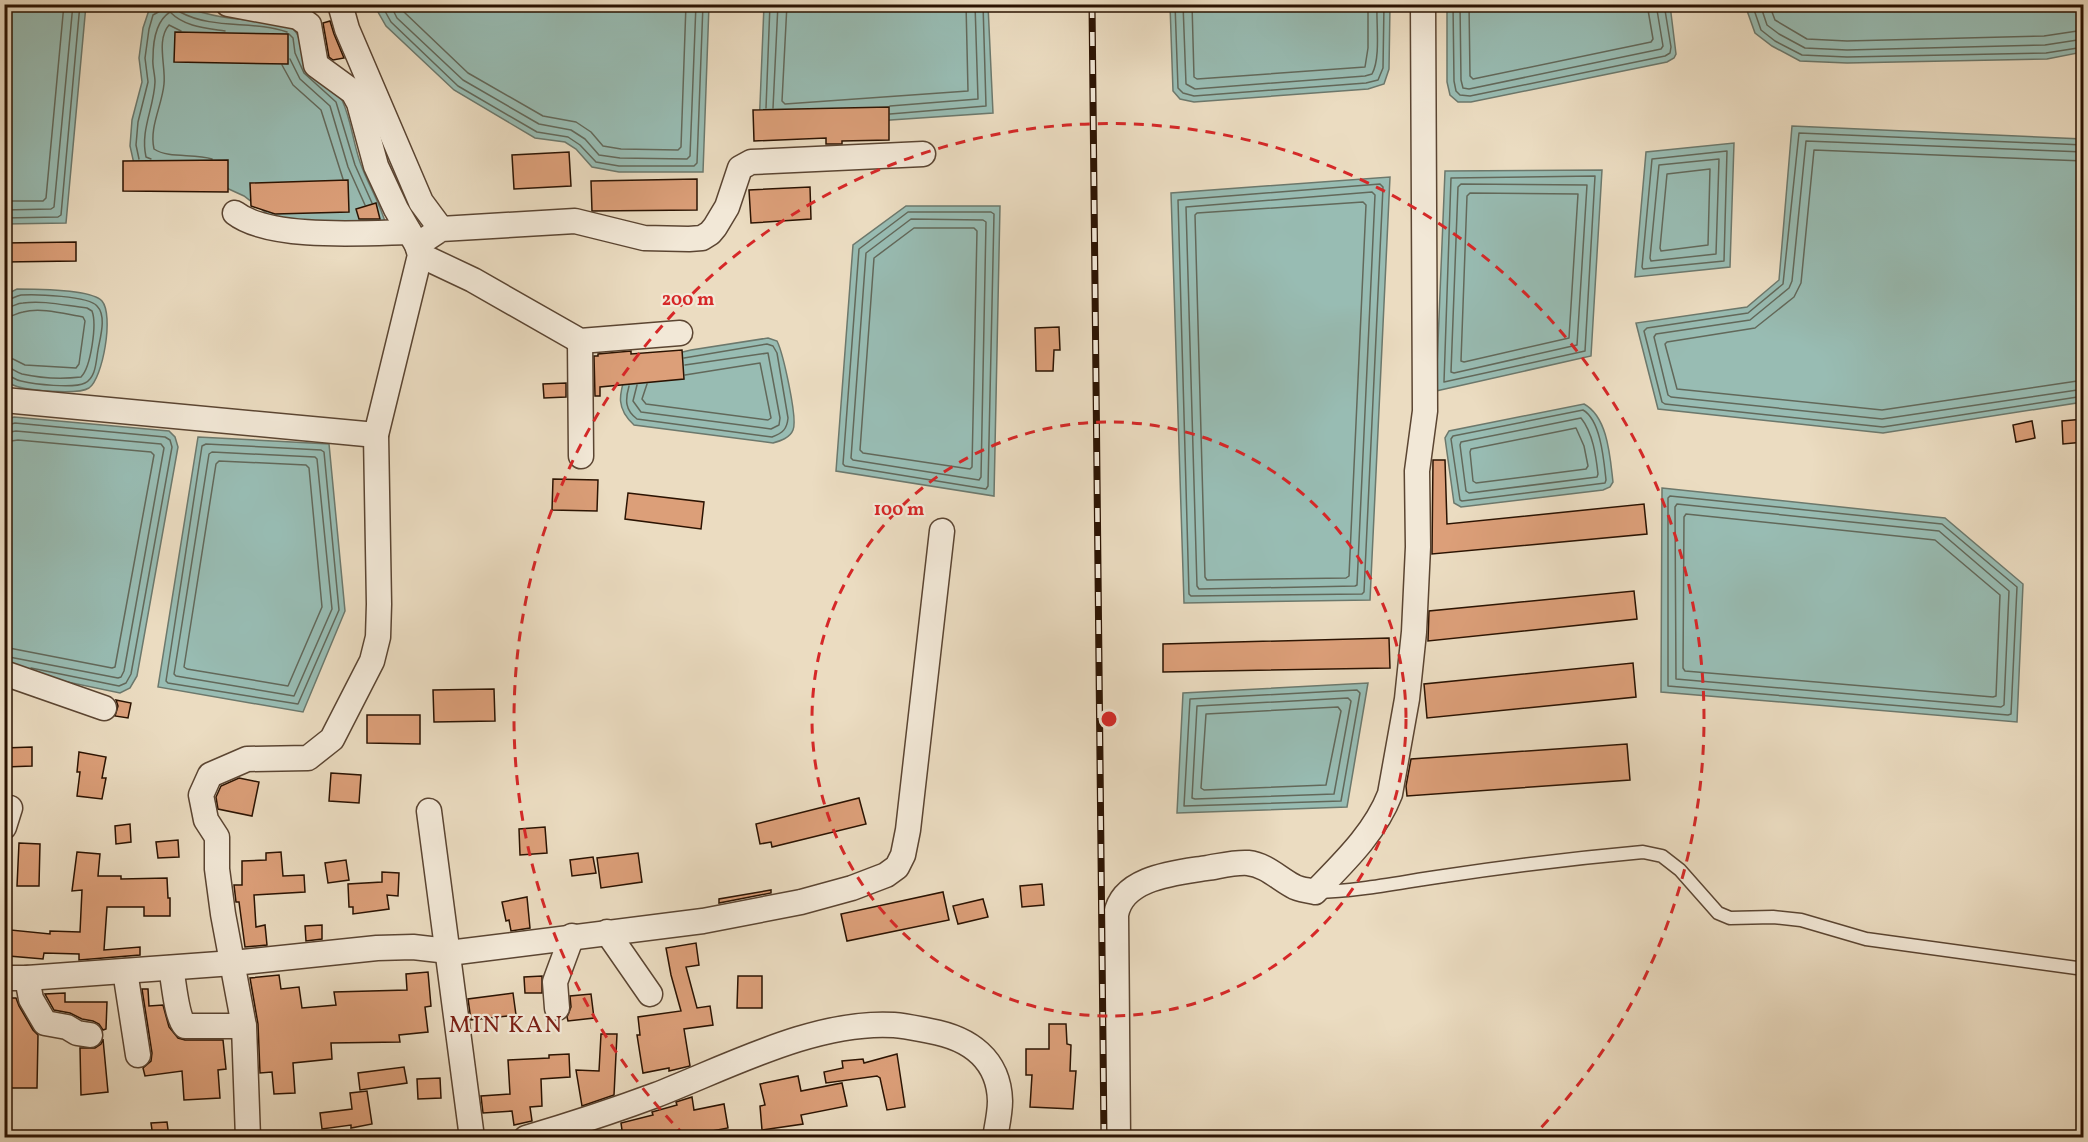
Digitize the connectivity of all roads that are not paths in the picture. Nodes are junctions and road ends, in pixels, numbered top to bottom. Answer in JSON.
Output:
{"nodes":[{"id":1,"x":228,"y":4,"type":"edge"},
{"id":2,"x":340,"y":4,"type":"edge"},
{"id":3,"x":1423,"y":4,"type":"edge"},
{"id":4,"x":923,"y":154,"type":"dead end"},
{"id":5,"x":235,"y":213,"type":"dead end"},
{"id":6,"x":441,"y":229,"type":"junction"},
{"id":7,"x":416,"y":244,"type":"junction"},
{"id":8,"x":680,"y":333,"type":"dead end"},
{"id":9,"x":580,"y":341,"type":"junction"},
{"id":10,"x":4,"y":400,"type":"edge"},
{"id":11,"x":376,"y":435,"type":"junction"},
{"id":12,"x":581,"y":456,"type":"dead end"},
{"id":13,"x":942,"y":531,"type":"dead end"},
{"id":14,"x":4,"y":673,"type":"edge"},
{"id":15,"x":104,"y":708,"type":"dead end"},
{"id":16,"x":429,"y":811,"type":"dead end"},
{"id":17,"x":1315,"y":892,"type":"junction"},
{"id":18,"x":607,"y":932,"type":"junction"},
{"id":19,"x":572,"y":936,"type":"junction"},
{"id":20,"x":449,"y":951,"type":"junction"},
{"id":21,"x":233,"y":963,"type":"junction"},
{"id":22,"x":171,"y":968,"type":"junction"},
{"id":23,"x":2084,"y":969,"type":"edge"},
{"id":24,"x":125,"y":971,"type":"junction"},
{"id":25,"x":16,"y":978,"type":"edge"},
{"id":26,"x":650,"y":994,"type":"dead end"},
{"id":27,"x":556,"y":1008,"type":"dead end"},
{"id":28,"x":244,"y":1026,"type":"junction"},
{"id":29,"x":90,"y":1035,"type":"dead end"},
{"id":30,"x":138,"y":1055,"type":"dead end"},
{"id":31,"x":248,"y":1137,"type":"edge"},
{"id":32,"x":472,"y":1137,"type":"edge"},
{"id":33,"x":526,"y":1137,"type":"edge"},
{"id":34,"x":995,"y":1137,"type":"edge"},
{"id":35,"x":1118,"y":1137,"type":"edge"}],
"edges":[{"from":1,"to":7,"type":"street"},
{"from":2,"to":6,"type":"street"},
{"from":3,"to":17,"type":"street"},
{"from":4,"to":6,"type":"street"},
{"from":5,"to":7,"type":"street"},
{"from":6,"to":7,"type":"street"},
{"from":7,"to":9,"type":"street"},
{"from":7,"to":11,"type":"street"},
{"from":8,"to":9,"type":"street"},
{"from":9,"to":12,"type":"street"},
{"from":10,"to":11,"type":"street"},
{"from":11,"to":21,"type":"street"},
{"from":13,"to":18,"type":"street"},
{"from":14,"to":15,"type":"street"},
{"from":16,"to":20,"type":"street"},
{"from":17,"to":23,"type":"lane"},
{"from":17,"to":35,"type":"street"},
{"from":18,"to":19,"type":"street"},
{"from":18,"to":26,"type":"street"},
{"from":19,"to":20,"type":"street"},
{"from":19,"to":27,"type":"street"},
{"from":20,"to":21,"type":"street"},
{"from":20,"to":32,"type":"street"},
{"from":21,"to":22,"type":"street"},
{"from":21,"to":28,"type":"street"},
{"from":22,"to":24,"type":"street"},
{"from":22,"to":28,"type":"street"},
{"from":24,"to":25,"type":"street"},
{"from":24,"to":30,"type":"street"},
{"from":25,"to":29,"type":"street"},
{"from":28,"to":31,"type":"street"},
{"from":33,"to":34,"type":"street"}]}
